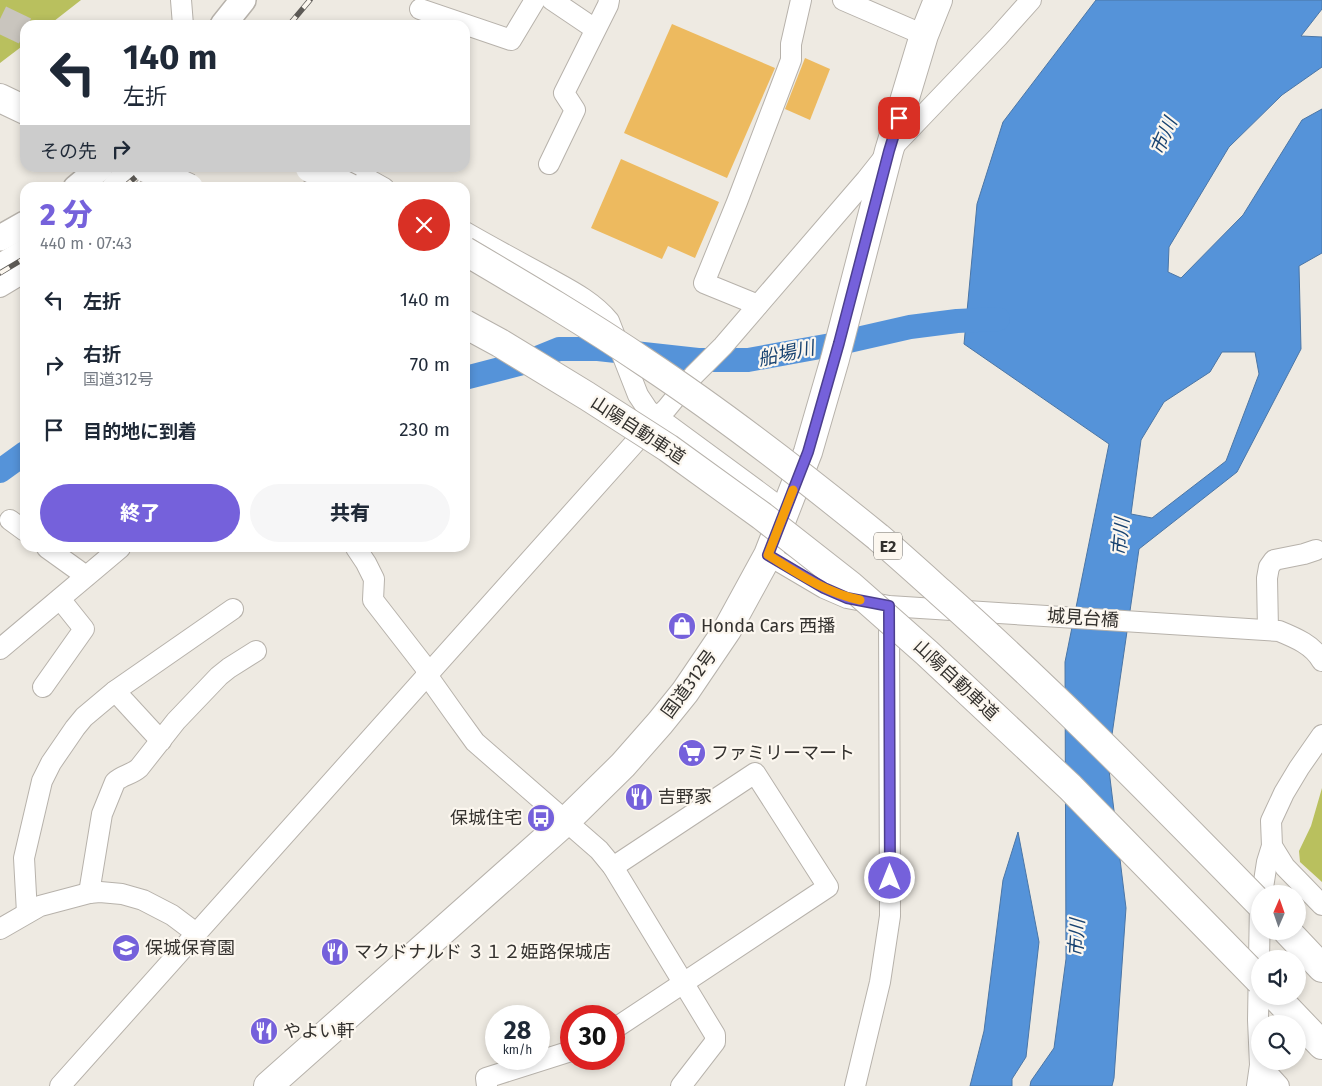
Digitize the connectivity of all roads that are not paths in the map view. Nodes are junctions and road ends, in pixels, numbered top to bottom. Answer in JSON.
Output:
{"nodes":[{"id":1,"x":181,"y":0,"type":"edge"},
{"id":2,"x":243,"y":0,"type":"edge"},
{"id":3,"x":535,"y":0,"type":"edge"},
{"id":4,"x":552,"y":0,"type":"edge"},
{"id":5,"x":609,"y":0,"type":"edge"},
{"id":6,"x":801,"y":0,"type":"edge"},
{"id":7,"x":843,"y":0,"type":"edge"},
{"id":8,"x":938,"y":0,"type":"edge"},
{"id":9,"x":1031,"y":0,"type":"edge"},
{"id":10,"x":419,"y":11,"type":"edge"},
{"id":11,"x":183,"y":20,"type":"edge"},
{"id":12,"x":227,"y":20,"type":"edge"},
{"id":13,"x":448,"y":20,"type":"edge"},
{"id":14,"x":470,"y":27,"type":"edge"},
{"id":15,"x":595,"y":29,"type":"junction"},
{"id":16,"x":924,"y":36,"type":"junction"},
{"id":17,"x":0,"y":98,"type":"edge"},
{"id":18,"x":20,"y":108,"type":"edge"},
{"id":19,"x":889,"y":151,"type":"junction"},
{"id":20,"x":549,"y":164,"type":"dead end"},
{"id":21,"x":95,"y":172,"type":"edge"},
{"id":22,"x":125,"y":172,"type":"edge"},
{"id":23,"x":155,"y":172,"type":"edge"},
{"id":24,"x":163,"y":172,"type":"edge"},
{"id":25,"x":318,"y":172,"type":"edge"},
{"id":26,"x":355,"y":172,"type":"edge"},
{"id":27,"x":83,"y":182,"type":"edge"},
{"id":28,"x":116,"y":182,"type":"edge"},
{"id":29,"x":152,"y":182,"type":"edge"},
{"id":30,"x":176,"y":182,"type":"edge"},
{"id":31,"x":338,"y":182,"type":"edge"},
{"id":32,"x":373,"y":182,"type":"edge"},
{"id":33,"x":20,"y":227,"type":"edge"},
{"id":34,"x":470,"y":235,"type":"edge"},
{"id":35,"x":0,"y":238,"type":"edge"},
{"id":36,"x":20,"y":252,"type":"edge"},
{"id":37,"x":470,"y":254,"type":"edge"},
{"id":38,"x":0,"y":264,"type":"edge"},
{"id":39,"x":20,"y":275,"type":"edge"},
{"id":40,"x":0,"y":287,"type":"edge"},
{"id":41,"x":758,"y":305,"type":"junction"},
{"id":42,"x":470,"y":327,"type":"edge"},
{"id":43,"x":657,"y":418,"type":"junction"},
{"id":44,"x":785,"y":511,"type":"junction"},
{"id":45,"x":1316,"y":550,"type":"dead end"},
{"id":46,"x":53,"y":552,"type":"edge"},
{"id":47,"x":115,"y":552,"type":"edge"},
{"id":48,"x":359,"y":552,"type":"edge"},
{"id":49,"x":768,"y":555,"type":"junction"},
{"id":50,"x":86,"y":576,"type":"junction"},
{"id":51,"x":60,"y":599,"type":"junction"},
{"id":52,"x":894,"y":606,"type":"junction"},
{"id":53,"x":233,"y":609,"type":"dead end"},
{"id":54,"x":1268,"y":630,"type":"junction"},
{"id":55,"x":0,"y":650,"type":"edge"},
{"id":56,"x":256,"y":651,"type":"dead end"},
{"id":57,"x":1322,"y":660,"type":"edge"},
{"id":58,"x":427,"y":675,"type":"junction"},
{"id":59,"x":43,"y":687,"type":"dead end"},
{"id":60,"x":115,"y":691,"type":"junction"},
{"id":61,"x":1322,"y":735,"type":"edge"},
{"id":62,"x":160,"y":741,"type":"junction"},
{"id":63,"x":565,"y":822,"type":"junction"},
{"id":64,"x":1272,"y":846,"type":"junction"},
{"id":65,"x":613,"y":867,"type":"junction"},
{"id":66,"x":1263,"y":885,"type":"edge"},
{"id":67,"x":89,"y":893,"type":"junction"},
{"id":68,"x":1251,"y":895,"type":"edge"},
{"id":69,"x":1322,"y":905,"type":"edge"},
{"id":70,"x":27,"y":913,"type":"junction"},
{"id":71,"x":0,"y":929,"type":"edge"},
{"id":72,"x":196,"y":933,"type":"junction"},
{"id":73,"x":1259,"y":940,"type":"edge"},
{"id":74,"x":1296,"y":940,"type":"edge"},
{"id":75,"x":1322,"y":968,"type":"edge"},
{"id":76,"x":1251,"y":971,"type":"edge"},
{"id":77,"x":683,"y":984,"type":"junction"},
{"id":78,"x":1284,"y":1005,"type":"edge"},
{"id":79,"x":1258,"y":1015,"type":"edge"},
{"id":80,"x":625,"y":1022,"type":"edge"},
{"id":81,"x":1322,"y":1046,"type":"edge"},
{"id":82,"x":560,"y":1054,"type":"edge"},
{"id":83,"x":1260,"y":1070,"type":"edge"},
{"id":84,"x":1265,"y":1070,"type":"edge"},
{"id":85,"x":60,"y":1086,"type":"edge"},
{"id":86,"x":268,"y":1086,"type":"edge"},
{"id":87,"x":488,"y":1086,"type":"edge"},
{"id":88,"x":680,"y":1086,"type":"edge"},
{"id":89,"x":855,"y":1086,"type":"edge"},
{"id":90,"x":1258,"y":1086,"type":"edge"},
{"id":91,"x":1279,"y":1086,"type":"edge"}],
"edges":[{"from":1,"to":11,"type":"street"},
{"from":2,"to":12,"type":"main road"},
{"from":3,"to":14,"type":"street"},
{"from":4,"to":15,"type":"street"},
{"from":5,"to":15,"type":"street"},
{"from":6,"to":41,"type":"street"},
{"from":7,"to":16,"type":"street"},
{"from":8,"to":16,"type":"highway","name":"国道312号"},
{"from":9,"to":19,"type":"street"},
{"from":10,"to":13,"type":"street"},
{"from":15,"to":20,"type":"street"},
{"from":16,"to":19,"type":"highway","name":"国道312号"},
{"from":17,"to":18,"type":"highway"},
{"from":19,"to":41,"type":"street"},
{"from":19,"to":44,"type":"highway","name":"国道312号"},
{"from":21,"to":27,"type":"main road"},
{"from":22,"to":28,"type":"street"},
{"from":23,"to":30,"type":"highway","bridge":true},
{"from":24,"to":29,"type":"street"},
{"from":25,"to":31,"type":"highway","bridge":true},
{"from":26,"to":32,"type":"street"},
{"from":33,"to":35,"type":"main road"},
{"from":34,"to":43,"type":"street","bridge":true},
{"from":36,"to":38,"type":"street"},
{"from":37,"to":68,"type":"highway","number":"E2","bridge":true},
{"from":39,"to":40,"type":"street"},
{"from":41,"to":43,"type":"street"},
{"from":42,"to":76,"type":"highway","name":"山陽自動車道","bridge":true},
{"from":43,"to":44,"type":"street"},
{"from":43,"to":58,"type":"street"},
{"from":44,"to":49,"type":"highway","name":"国道312号"},
{"from":45,"to":54,"type":"street"},
{"from":46,"to":50,"type":"street"},
{"from":47,"to":50,"type":"street"},
{"from":48,"to":58,"type":"street"},
{"from":49,"to":52,"type":"street","name":"城見台橋"},
{"from":49,"to":63,"type":"highway","name":"国道312号"},
{"from":50,"to":51,"type":"street"},
{"from":51,"to":55,"type":"street"},
{"from":51,"to":59,"type":"street"},
{"from":52,"to":54,"type":"street","name":"城見台橋"},
{"from":52,"to":89,"type":"street"},
{"from":53,"to":60,"type":"street"},
{"from":54,"to":57,"type":"street","name":"城見台橋"},
{"from":56,"to":62,"type":"street"},
{"from":58,"to":63,"type":"street"},
{"from":58,"to":72,"type":"street"},
{"from":60,"to":62,"type":"street"},
{"from":60,"to":70,"type":"street"},
{"from":61,"to":64,"type":"street"},
{"from":62,"to":67,"type":"street"},
{"from":63,"to":65,"type":"street"},
{"from":63,"to":86,"type":"highway","name":"国道312号"},
{"from":64,"to":66,"type":"street"},
{"from":64,"to":69,"type":"street"},
{"from":65,"to":77,"type":"street"},
{"from":65,"to":77,"type":"street"},
{"from":67,"to":70,"type":"street"},
{"from":67,"to":72,"type":"street"},
{"from":70,"to":71,"type":"street"},
{"from":72,"to":85,"type":"street"},
{"from":73,"to":79,"type":"street"},
{"from":74,"to":75,"type":"highway"},
{"from":77,"to":80,"type":"street"},
{"from":77,"to":88,"type":"street"},
{"from":78,"to":81,"type":"highway"},
{"from":82,"to":87,"type":"street"},
{"from":83,"to":90,"type":"street"},
{"from":84,"to":91,"type":"street"}]}
